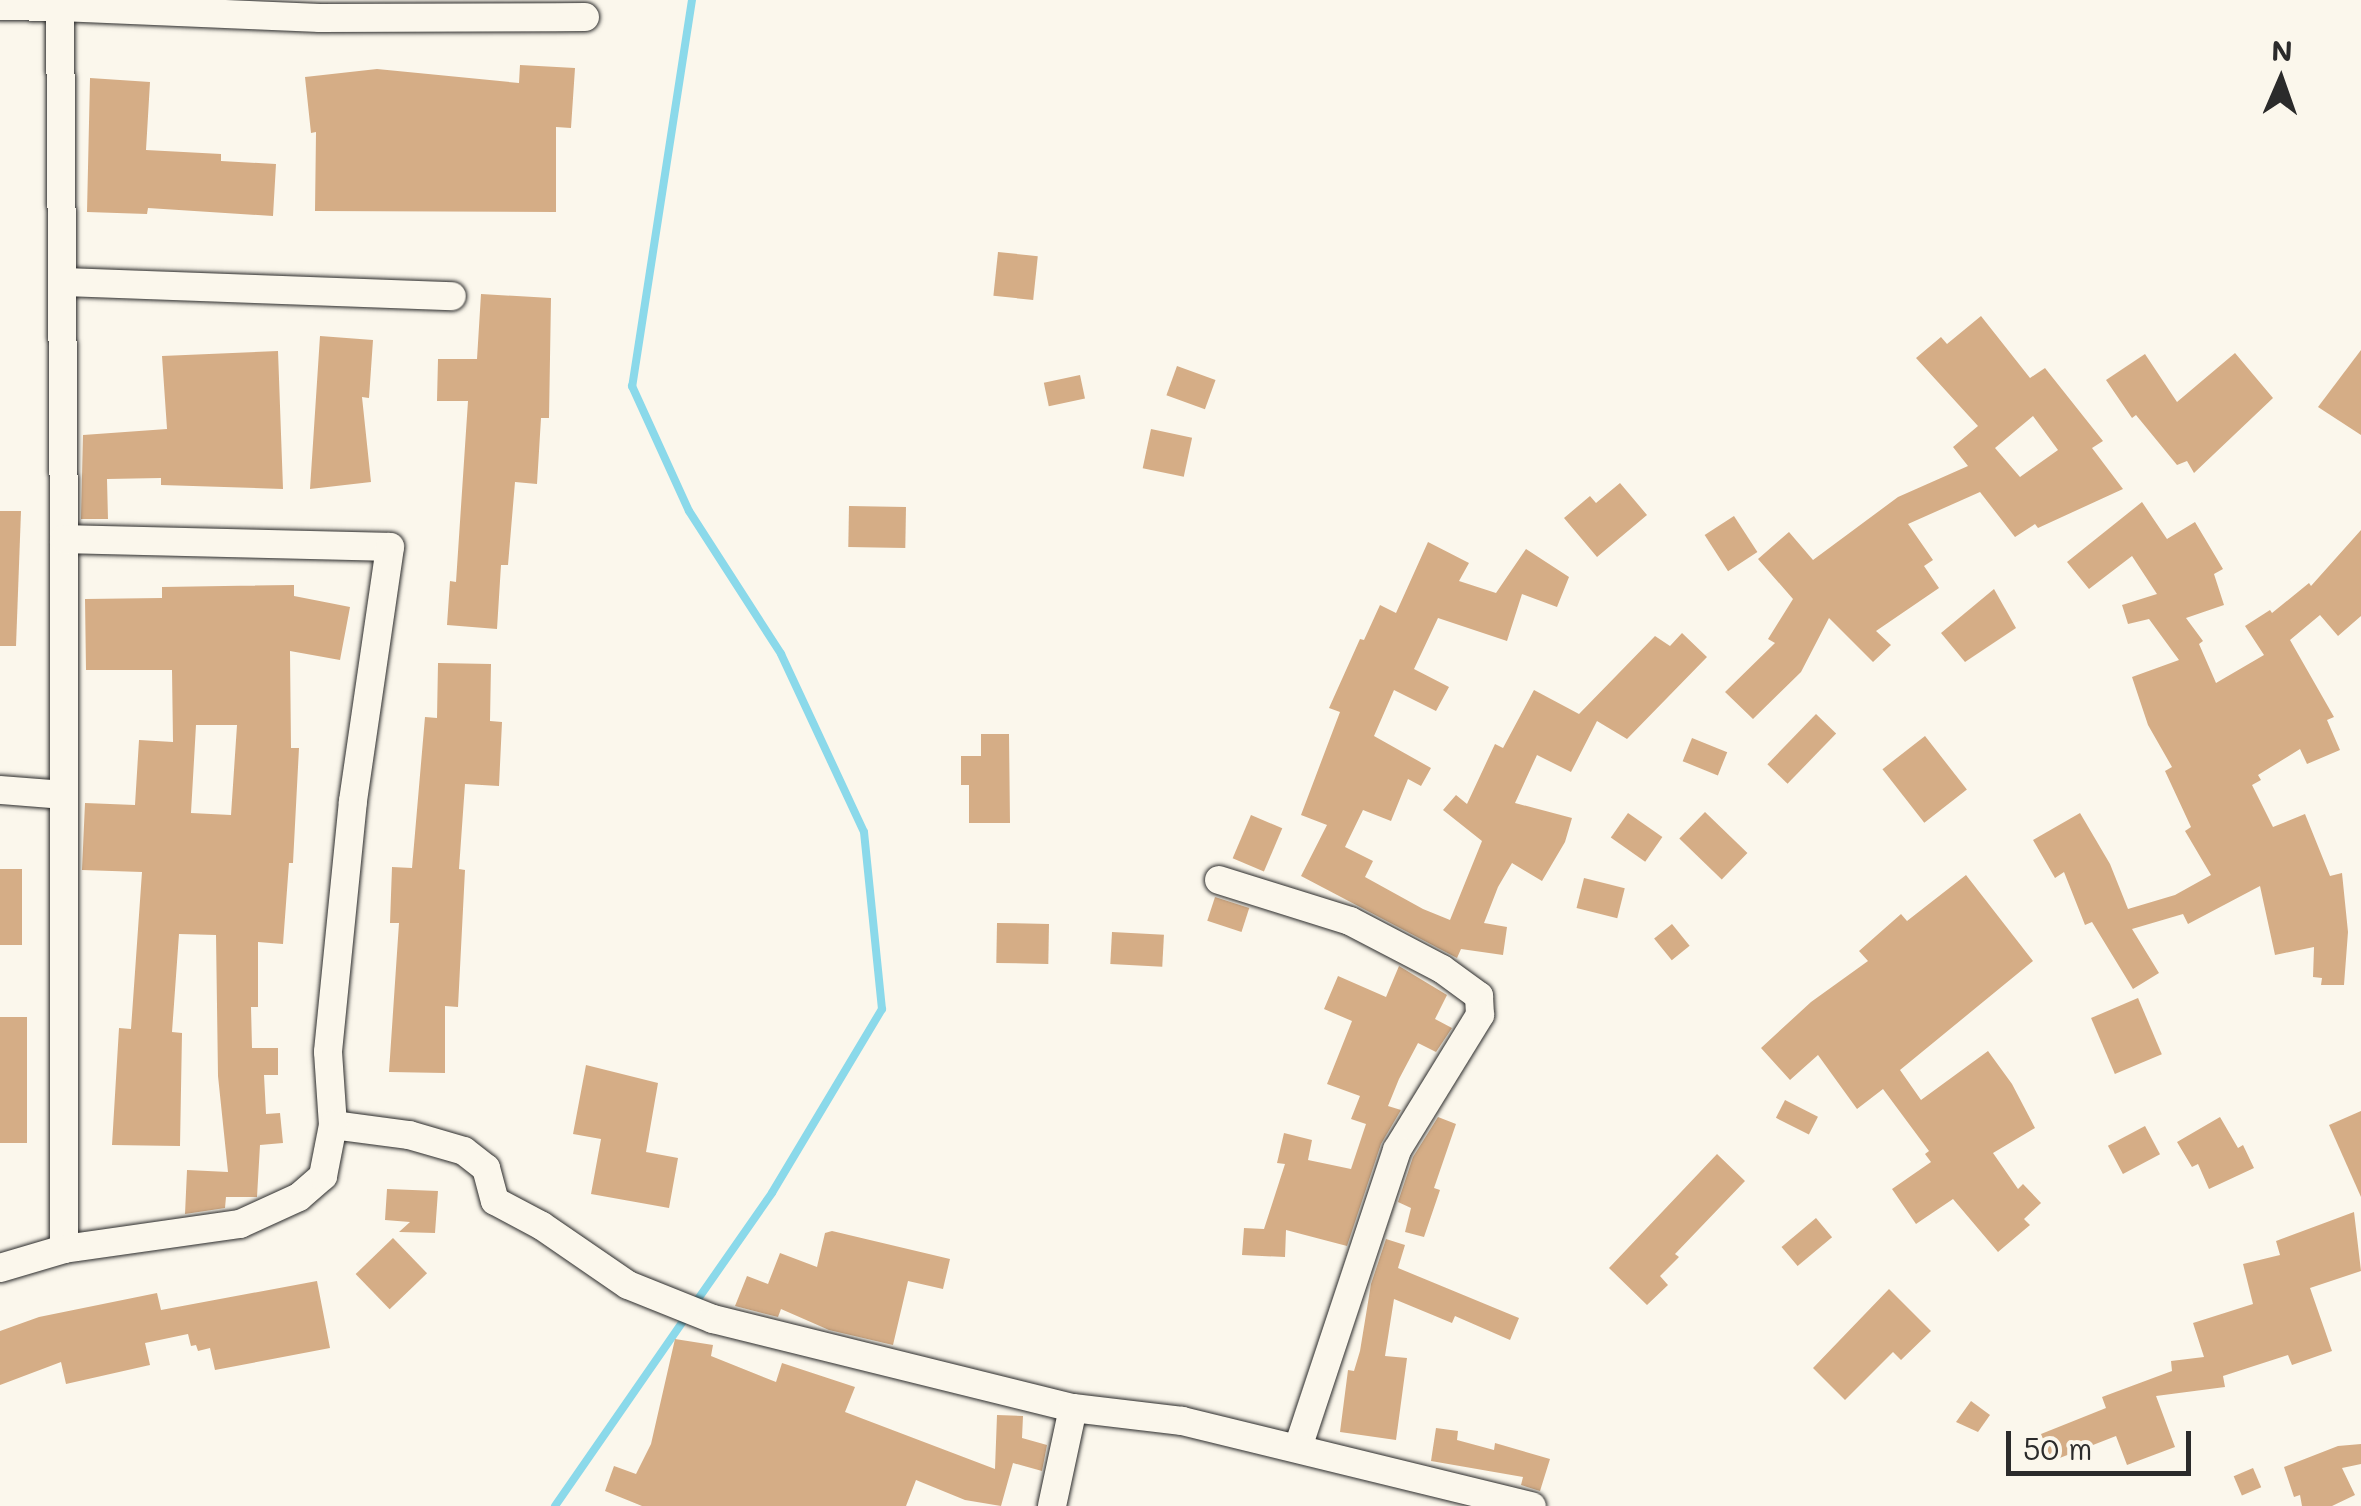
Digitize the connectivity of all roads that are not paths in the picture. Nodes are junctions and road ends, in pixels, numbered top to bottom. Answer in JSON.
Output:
{"nodes":[{"id":1,"x":0,"y":6,"type":"edge"},
{"id":2,"x":60,"y":7,"type":"junction"},
{"id":3,"x":585,"y":17,"type":"dead end"},
{"id":4,"x":64,"y":282,"type":"junction"},
{"id":5,"x":452,"y":296,"type":"dead end"},
{"id":6,"x":64,"y":539,"type":"junction"},
{"id":7,"x":0,"y":790,"type":"edge"},
{"id":8,"x":64,"y":795,"type":"junction"},
{"id":9,"x":1219,"y":880,"type":"dead end"},
{"id":10,"x":332,"y":1125,"type":"junction"},
{"id":11,"x":64,"y":1249,"type":"junction"},
{"id":12,"x":0,"y":1268,"type":"edge"},
{"id":13,"x":1073,"y":1408,"type":"junction"},
{"id":14,"x":1298,"y":1447,"type":"junction"},
{"id":15,"x":1052,"y":1506,"type":"edge"},
{"id":16,"x":1532,"y":1506,"type":"edge"}],
"edges":[{"from":1,"to":2,"type":"street"},
{"from":2,"to":3,"type":"street"},
{"from":2,"to":4,"type":"street"},
{"from":4,"to":5,"type":"street"},
{"from":4,"to":6,"type":"street"},
{"from":6,"to":8,"type":"street"},
{"from":6,"to":10,"type":"street"},
{"from":7,"to":8,"type":"street"},
{"from":8,"to":11,"type":"street"},
{"from":9,"to":14,"type":"street"},
{"from":10,"to":11,"type":"street"},
{"from":10,"to":13,"type":"street"},
{"from":11,"to":12,"type":"street"},
{"from":13,"to":14,"type":"street"},
{"from":13,"to":15,"type":"street"},
{"from":14,"to":16,"type":"street"}]}
